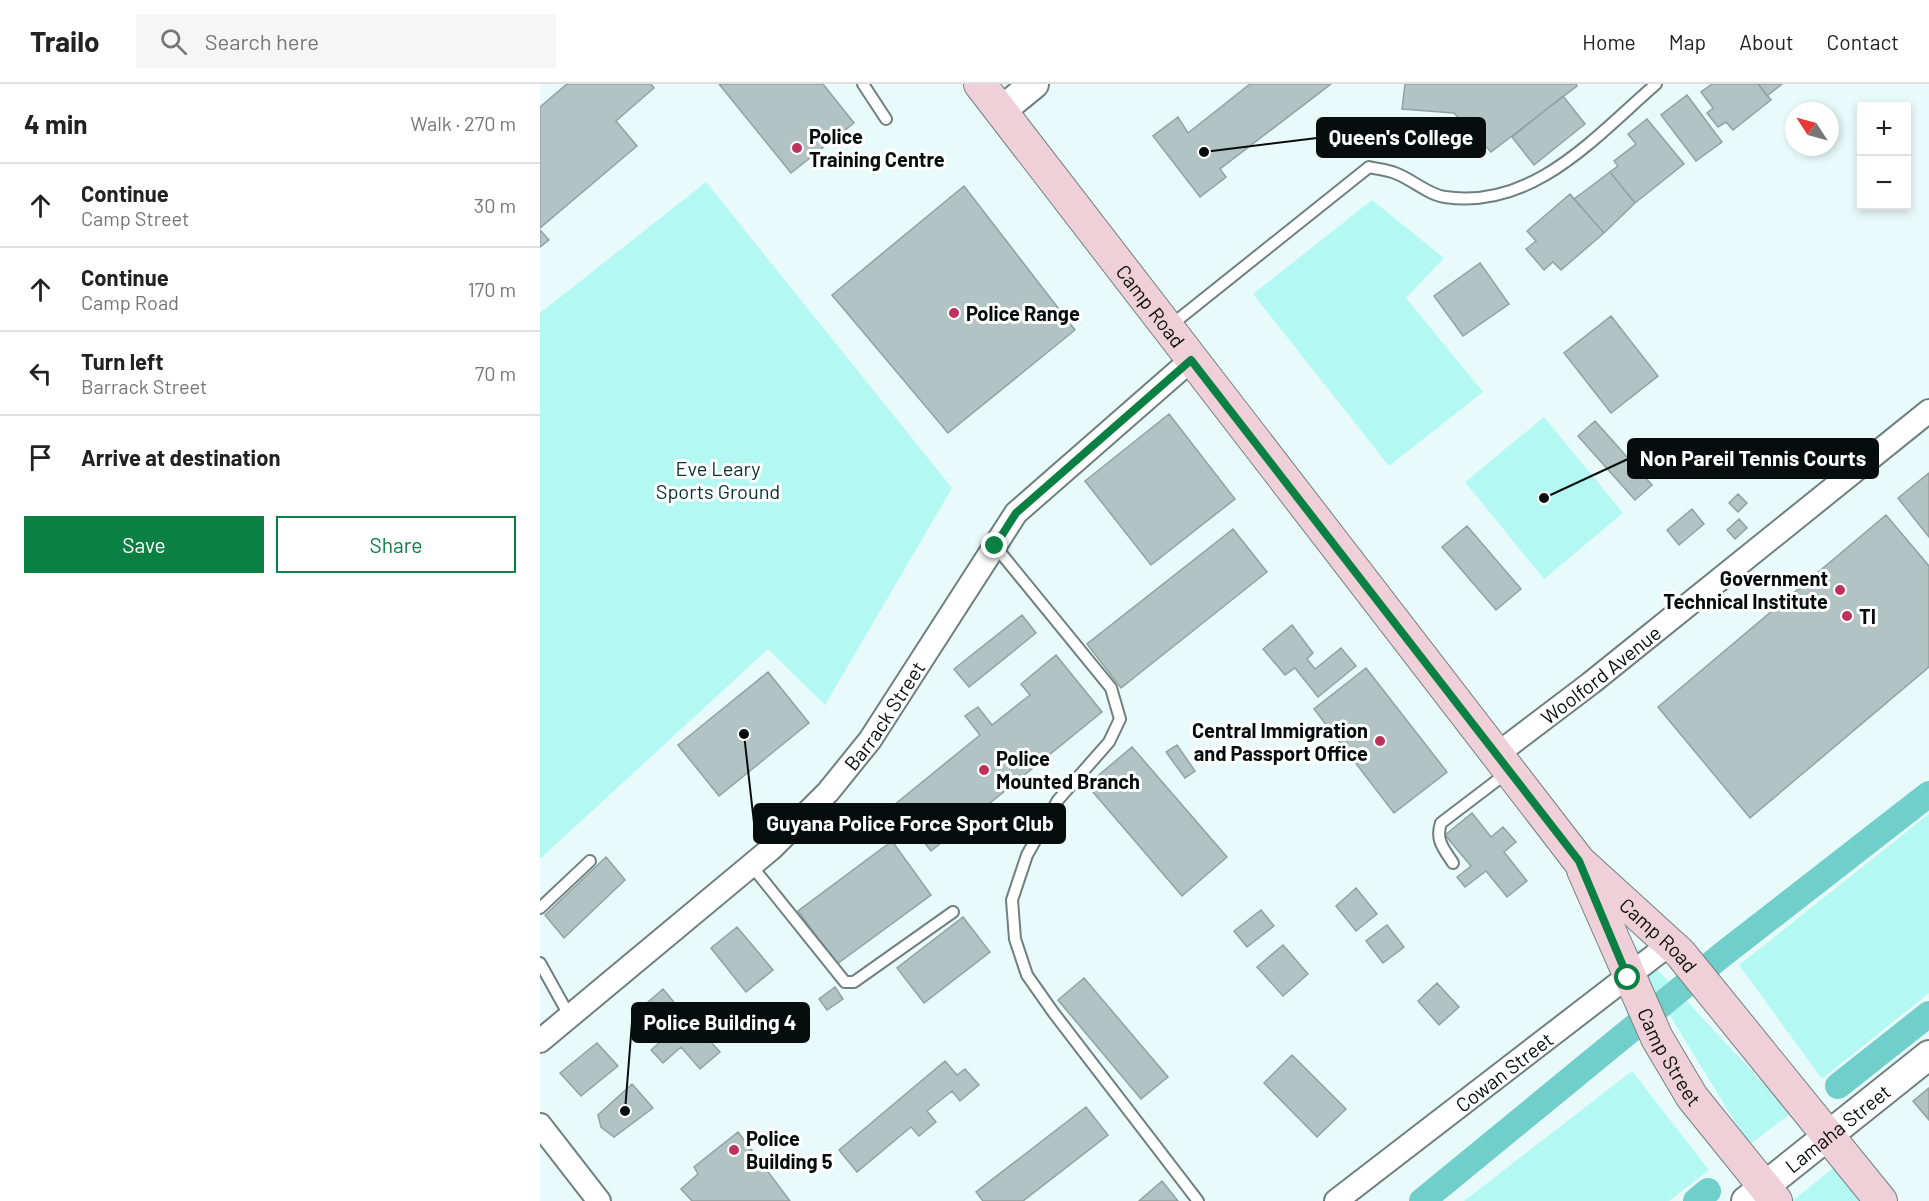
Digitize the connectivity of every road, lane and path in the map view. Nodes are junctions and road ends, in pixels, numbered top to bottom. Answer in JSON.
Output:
{"nodes":[{"id":1,"x":862,"y":84,"type":"edge"},
{"id":2,"x":980,"y":84,"type":"edge"},
{"id":3,"x":1034,"y":84,"type":"edge"},
{"id":4,"x":1656,"y":84,"type":"edge"},
{"id":5,"x":1001,"y":111,"type":"junction"},
{"id":6,"x":886,"y":119,"type":"dead end"},
{"id":7,"x":1167,"y":328,"type":"junction"},
{"id":8,"x":1191,"y":360,"type":"junction"},
{"id":9,"x":1929,"y":411,"type":"edge"},
{"id":10,"x":995,"y":546,"type":"junction"},
{"id":11,"x":1503,"y":763,"type":"junction"},
{"id":12,"x":590,"y":861,"type":"dead end"},
{"id":13,"x":1579,"y":861,"type":"junction"},
{"id":14,"x":1453,"y":863,"type":"dead end"},
{"id":15,"x":751,"y":865,"type":"junction"},
{"id":16,"x":540,"y":908,"type":"edge"},
{"id":17,"x":952,"y":912,"type":"dead end"},
{"id":18,"x":1675,"y":948,"type":"junction"},
{"id":19,"x":540,"y":963,"type":"edge"},
{"id":20,"x":1632,"y":985,"type":"junction"},
{"id":21,"x":570,"y":1017,"type":"junction"},
{"id":22,"x":540,"y":1041,"type":"edge"},
{"id":23,"x":1929,"y":1055,"type":"edge"},
{"id":24,"x":540,"y":1125,"type":"edge"},
{"id":25,"x":1822,"y":1128,"type":"junction"},
{"id":26,"x":1755,"y":1183,"type":"edge"},
{"id":27,"x":599,"y":1201,"type":"edge"},
{"id":28,"x":1198,"y":1201,"type":"edge"},
{"id":29,"x":1336,"y":1201,"type":"edge"},
{"id":30,"x":1881,"y":1201,"type":"edge"}],
"edges":[{"from":1,"to":6,"type":"lane"},
{"from":2,"to":5,"type":"main road","name":"Camp Road"},
{"from":3,"to":5,"type":"street"},
{"from":4,"to":7,"type":"lane"},
{"from":5,"to":7,"type":"main road","name":"Camp Road"},
{"from":7,"to":8,"type":"main road","name":"Camp Road"},
{"from":8,"to":10,"type":"street","name":"Barrack Street"},
{"from":8,"to":11,"type":"main road","name":"Camp Road"},
{"from":9,"to":11,"type":"street","name":"Woolford Avenue"},
{"from":10,"to":15,"type":"street","name":"Barrack Street"},
{"from":10,"to":28,"type":"lane"},
{"from":11,"to":13,"type":"main road","name":"Camp Road"},
{"from":11,"to":14,"type":"lane"},
{"from":12,"to":16,"type":"lane"},
{"from":13,"to":18,"type":"main road","name":"Camp Road"},
{"from":13,"to":20,"type":"main road","name":"Camp Street"},
{"from":15,"to":17,"type":"lane"},
{"from":15,"to":21,"type":"street","name":"Barrack Street"},
{"from":18,"to":20,"type":"street","name":"Cowan Street"},
{"from":18,"to":25,"type":"main road","name":"Camp Road"},
{"from":19,"to":21,"type":"lane"},
{"from":20,"to":26,"type":"main road","name":"Camp Street"},
{"from":20,"to":29,"type":"street","name":"Cowan Street"},
{"from":21,"to":22,"type":"street","name":"Barrack Street"},
{"from":23,"to":25,"type":"street","name":"Lamaha Street"},
{"from":24,"to":27,"type":"street"},
{"from":25,"to":26,"type":"street","name":"Lamaha Street"},
{"from":25,"to":30,"type":"main road"}]}
